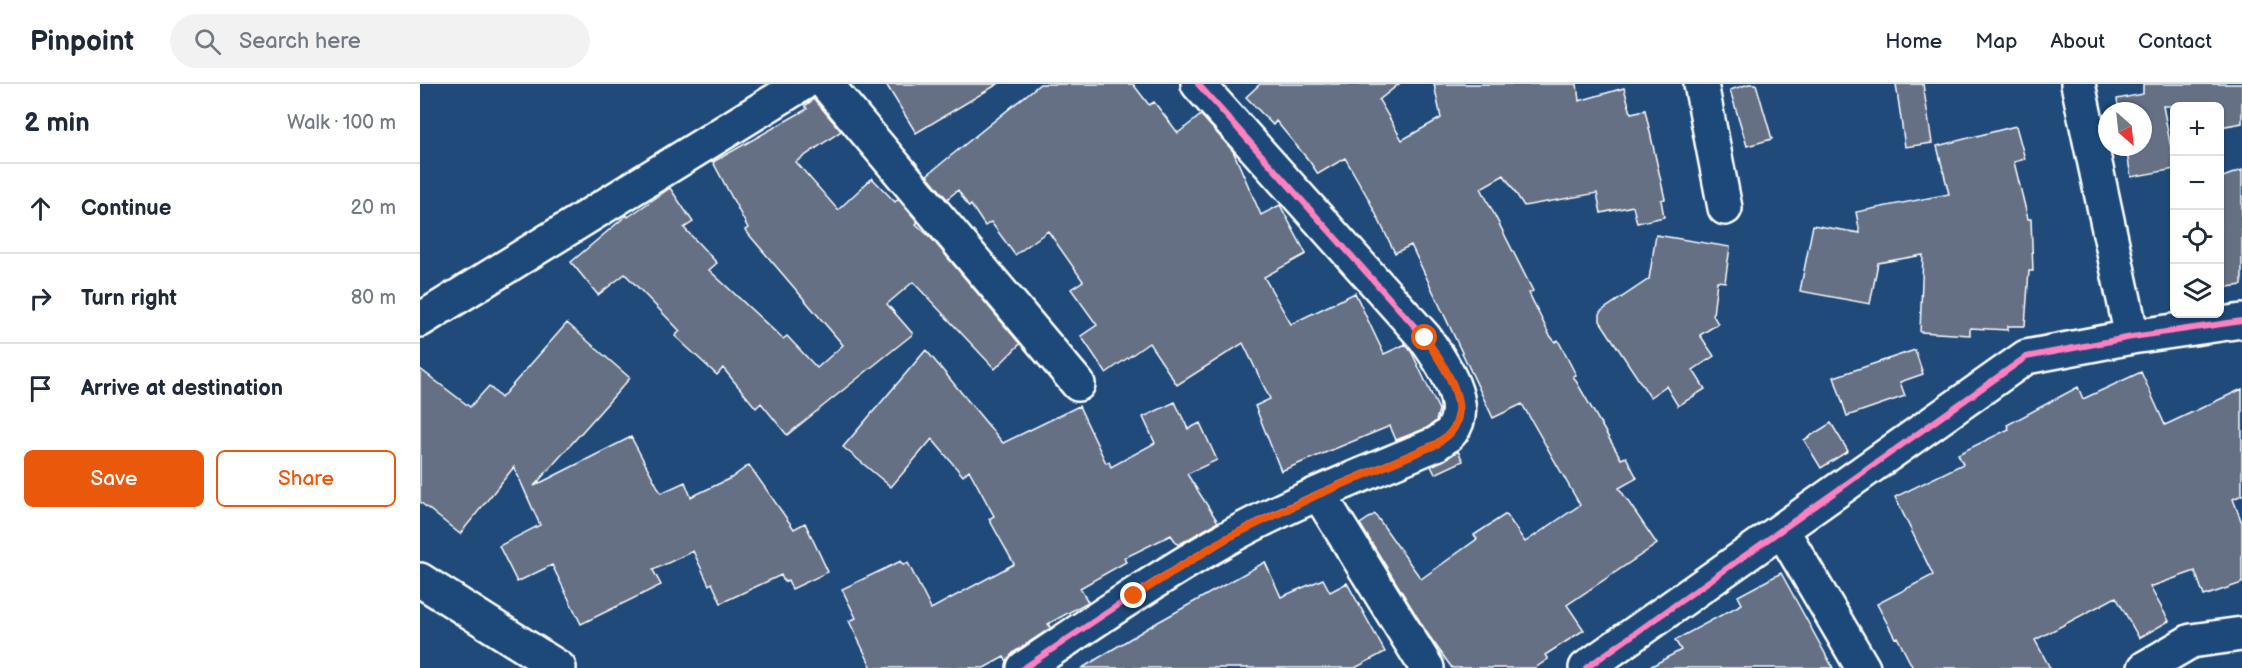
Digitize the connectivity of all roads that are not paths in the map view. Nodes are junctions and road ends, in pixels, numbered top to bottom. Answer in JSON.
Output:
{"nodes":[{"id":1,"x":802,"y":84,"type":"edge"},
{"id":2,"x":826,"y":84,"type":"edge"},
{"id":3,"x":1198,"y":84,"type":"edge"},
{"id":4,"x":1701,"y":84,"type":"edge"},
{"id":5,"x":2078,"y":84,"type":"edge"},
{"id":6,"x":1725,"y":208,"type":"dead end"},
{"id":7,"x":420,"y":320,"type":"edge"},
{"id":8,"x":2242,"y":321,"type":"edge"},
{"id":9,"x":2132,"y":337,"type":"junction"},
{"id":10,"x":1078,"y":384,"type":"dead end"},
{"id":11,"x":1319,"y":494,"type":"junction"},
{"id":12,"x":1782,"y":530,"type":"junction"},
{"id":13,"x":420,"y":580,"type":"edge"},
{"id":14,"x":2242,"y":634,"type":"edge"},
{"id":15,"x":560,"y":668,"type":"edge"},
{"id":16,"x":1024,"y":668,"type":"edge"},
{"id":17,"x":1427,"y":668,"type":"edge"},
{"id":18,"x":1586,"y":668,"type":"edge"},
{"id":19,"x":1863,"y":668,"type":"edge"},
{"id":20,"x":2145,"y":668,"type":"edge"}],
"edges":[{"from":1,"to":7,"type":"street"},
{"from":2,"to":10,"type":"street"},
{"from":3,"to":11,"type":"street"},
{"from":4,"to":6,"type":"street"},
{"from":5,"to":9,"type":"street"},
{"from":8,"to":9,"type":"street"},
{"from":9,"to":12,"type":"street"},
{"from":11,"to":16,"type":"street"},
{"from":11,"to":17,"type":"street"},
{"from":12,"to":18,"type":"street"},
{"from":12,"to":19,"type":"street"},
{"from":13,"to":15,"type":"street"},
{"from":14,"to":20,"type":"street"}]}
